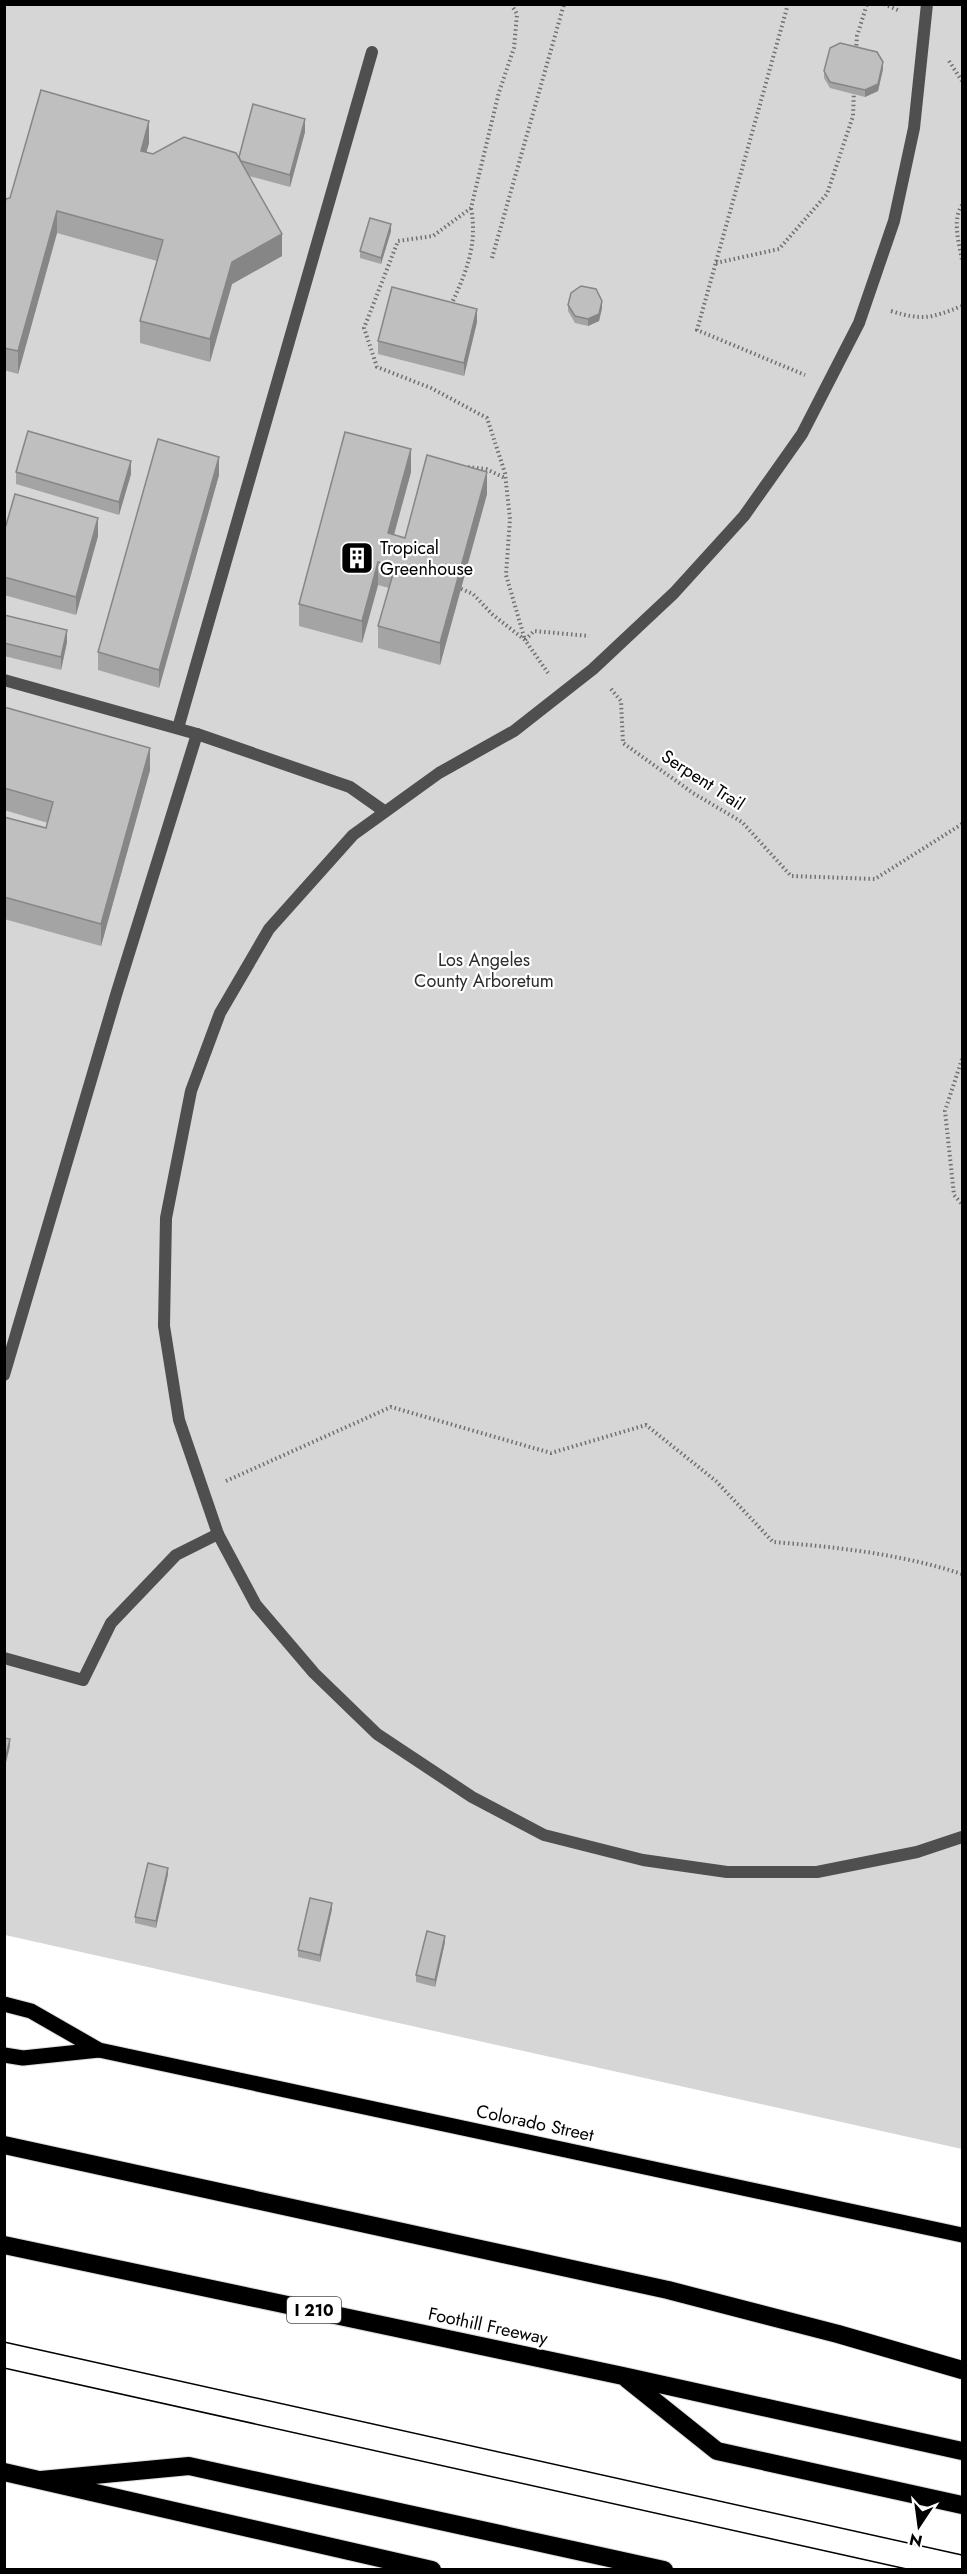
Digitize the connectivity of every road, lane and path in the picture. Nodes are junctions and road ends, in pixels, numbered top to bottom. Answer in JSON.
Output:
{"nodes":[{"id":1,"x":511,"y":4,"type":"edge"},
{"id":2,"x":564,"y":4,"type":"edge"},
{"id":3,"x":788,"y":4,"type":"edge"},
{"id":4,"x":867,"y":4,"type":"edge"},
{"id":5,"x":884,"y":4,"type":"edge"},
{"id":6,"x":927,"y":4,"type":"edge"},
{"id":7,"x":907,"y":13,"type":"dead end"},
{"id":8,"x":372,"y":52,"type":"dead end"},
{"id":9,"x":856,"y":58,"type":"edge"},
{"id":10,"x":855,"y":81,"type":"edge"},
{"id":11,"x":963,"y":204,"type":"edge"},
{"id":12,"x":471,"y":208,"type":"junction"},
{"id":13,"x":492,"y":258,"type":"dead end"},
{"id":14,"x":963,"y":260,"type":"edge"},
{"id":15,"x":716,"y":263,"type":"junction"},
{"id":16,"x":866,"y":304,"type":"junction"},
{"id":17,"x":963,"y":306,"type":"edge"},
{"id":18,"x":447,"y":314,"type":"edge"},
{"id":19,"x":828,"y":384,"type":"junction"},
{"id":20,"x":463,"y":476,"type":"edge"},
{"id":21,"x":505,"y":478,"type":"junction"},
{"id":22,"x":452,"y":585,"type":"edge"},
{"id":23,"x":525,"y":640,"type":"junction"},
{"id":24,"x":613,"y":650,"type":"junction"},
{"id":25,"x":593,"y":669,"type":"junction"},
{"id":26,"x":4,"y":680,"type":"edge"},
{"id":27,"x":562,"y":693,"type":"junction"},
{"id":28,"x":178,"y":728,"type":"junction"},
{"id":29,"x":197,"y":734,"type":"junction"},
{"id":30,"x":384,"y":811,"type":"junction"},
{"id":31,"x":963,"y":824,"type":"edge"},
{"id":32,"x":963,"y":1059,"type":"edge"},
{"id":33,"x":963,"y":1204,"type":"edge"},
{"id":34,"x":4,"y":1375,"type":"edge"},
{"id":35,"x":204,"y":1492,"type":"junction"},
{"id":36,"x":218,"y":1534,"type":"junction"},
{"id":37,"x":963,"y":1574,"type":"edge"},
{"id":38,"x":4,"y":1658,"type":"edge"},
{"id":39,"x":963,"y":1837,"type":"edge"},
{"id":40,"x":4,"y":2004,"type":"edge"},
{"id":41,"x":99,"y":2050,"type":"junction"},
{"id":42,"x":4,"y":2055,"type":"edge"},
{"id":43,"x":4,"y":2145,"type":"edge"},
{"id":44,"x":963,"y":2235,"type":"edge"},
{"id":45,"x":4,"y":2245,"type":"edge"},
{"id":46,"x":963,"y":2370,"type":"edge"},
{"id":47,"x":624,"y":2376,"type":"junction"},
{"id":48,"x":963,"y":2451,"type":"edge"},
{"id":49,"x":4,"y":2472,"type":"edge"},
{"id":50,"x":41,"y":2480,"type":"junction"},
{"id":51,"x":963,"y":2505,"type":"edge"},
{"id":52,"x":432,"y":2570,"type":"edge"},
{"id":53,"x":664,"y":2570,"type":"edge"}],
"edges":[{"from":1,"to":12,"type":"path"},
{"from":2,"to":13,"type":"path"},
{"from":3,"to":15,"type":"path"},
{"from":4,"to":9,"type":"path"},
{"from":5,"to":7,"type":"path"},
{"from":6,"to":16,"type":"street"},
{"from":8,"to":28,"type":"street"},
{"from":10,"to":15,"type":"path"},
{"from":11,"to":14,"type":"path"},
{"from":12,"to":18,"type":"path"},
{"from":12,"to":21,"type":"path"},
{"from":15,"to":19,"type":"path"},
{"from":16,"to":17,"type":"path"},
{"from":16,"to":19,"type":"street"},
{"from":19,"to":24,"type":"street"},
{"from":20,"to":21,"type":"path"},
{"from":21,"to":23,"type":"path"},
{"from":22,"to":23,"type":"path"},
{"from":23,"to":24,"type":"path"},
{"from":23,"to":27,"type":"path"},
{"from":24,"to":25,"type":"street"},
{"from":25,"to":27,"type":"street"},
{"from":25,"to":31,"type":"path","name":"Serpent Trail"},
{"from":26,"to":28,"type":"street"},
{"from":27,"to":30,"type":"street"},
{"from":28,"to":29,"type":"street"},
{"from":29,"to":30,"type":"street"},
{"from":29,"to":34,"type":"street"},
{"from":30,"to":35,"type":"street"},
{"from":32,"to":33,"type":"path"},
{"from":35,"to":36,"type":"street"},
{"from":35,"to":37,"type":"path"},
{"from":36,"to":38,"type":"street"},
{"from":36,"to":39,"type":"street"},
{"from":40,"to":41,"type":"main road","name":"Colorado Street"},
{"from":41,"to":42,"type":"main road","name":"Colorado Street"},
{"from":41,"to":44,"type":"main road","name":"Colorado Street"},
{"from":43,"to":46,"type":"highway"},
{"from":45,"to":47,"type":"highway","name":"Foothill Freeway","number":"I 210"},
{"from":47,"to":48,"type":"highway","name":"Foothill Freeway","number":"I 210"},
{"from":47,"to":51,"type":"highway"},
{"from":49,"to":50,"type":"highway"},
{"from":50,"to":52,"type":"highway"},
{"from":50,"to":53,"type":"highway"}]}
